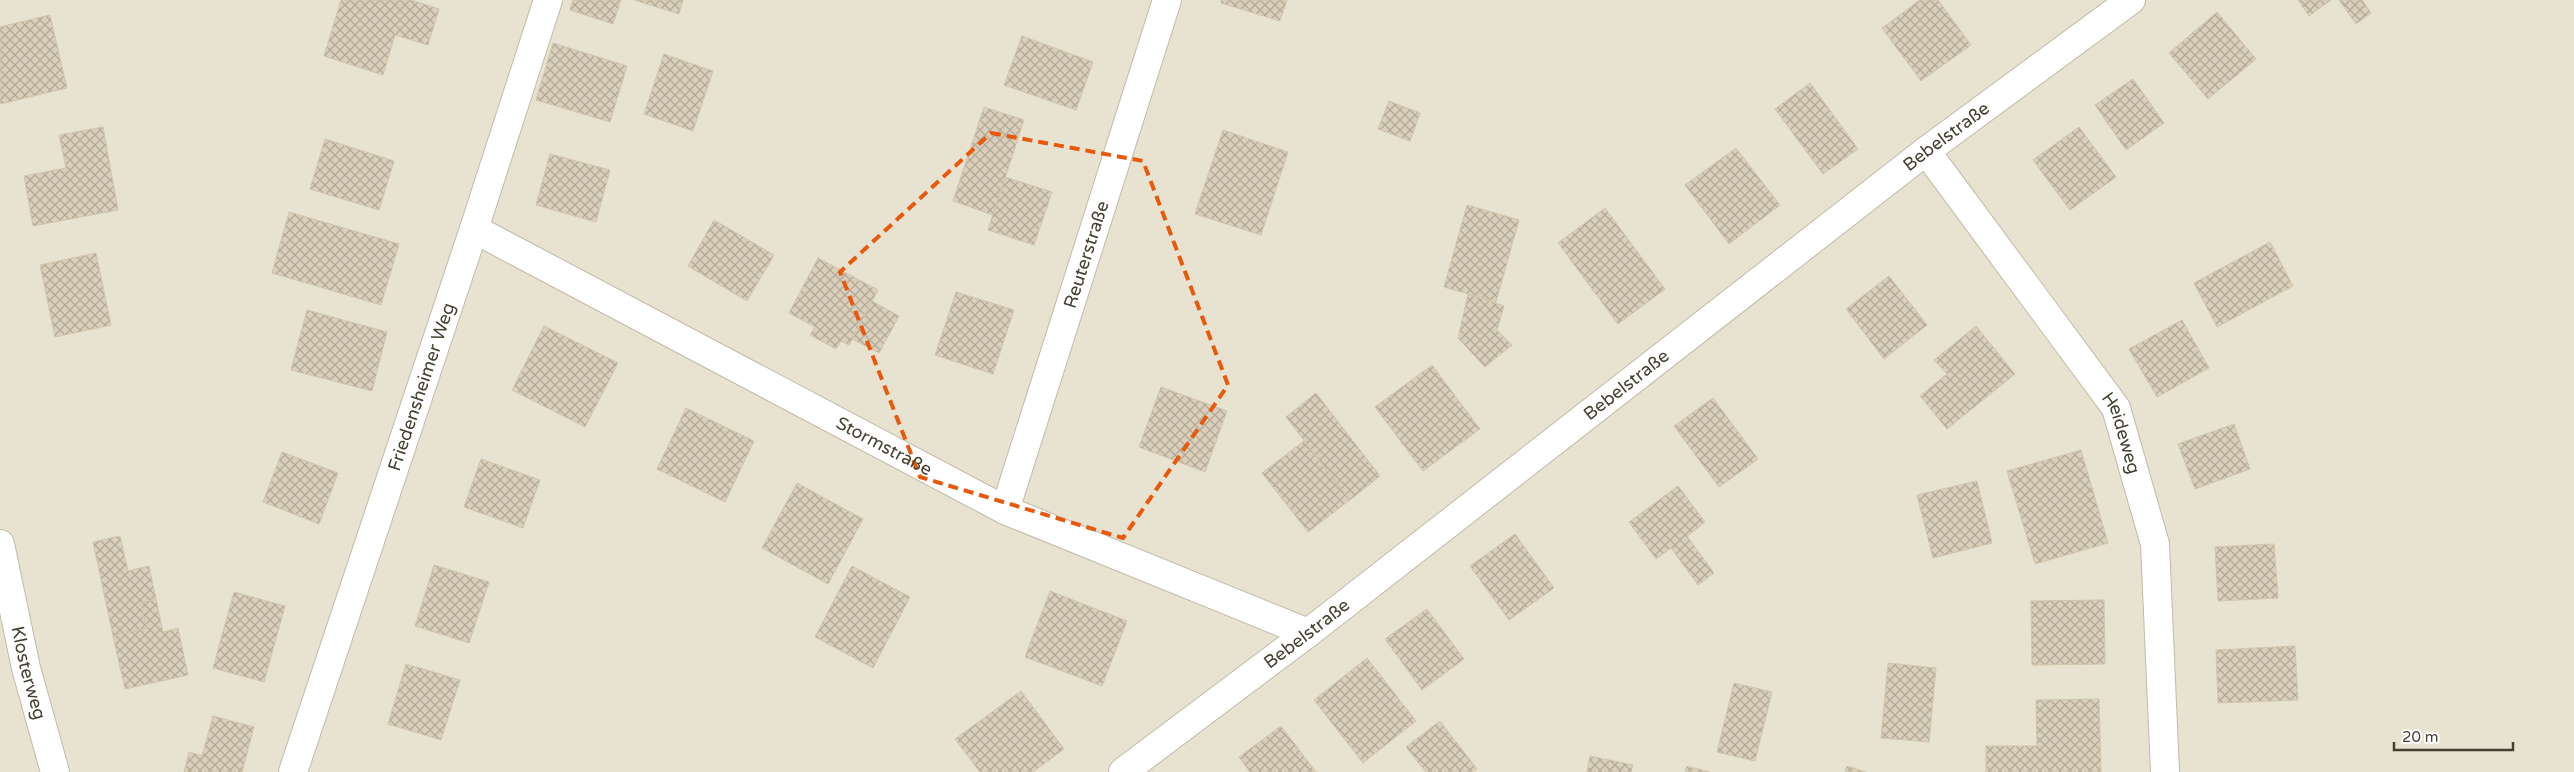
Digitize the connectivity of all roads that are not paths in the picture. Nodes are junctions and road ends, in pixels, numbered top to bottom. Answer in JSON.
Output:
{"nodes":[{"id":1,"x":548,"y":0,"type":"edge"},
{"id":2,"x":1167,"y":0,"type":"edge"},
{"id":3,"x":2131,"y":0,"type":"edge"},
{"id":4,"x":1926,"y":152,"type":"junction"},
{"id":5,"x":474,"y":230,"type":"junction"},
{"id":6,"x":1005,"y":510,"type":"junction"},
{"id":7,"x":0,"y":544,"type":"edge"},
{"id":8,"x":1308,"y":633,"type":"junction"},
{"id":9,"x":50,"y":771,"type":"edge"},
{"id":10,"x":293,"y":772,"type":"edge"},
{"id":11,"x":1123,"y":772,"type":"edge"},
{"id":12,"x":2165,"y":772,"type":"edge"}],
"edges":[{"from":1,"to":5,"type":"street","name":"Friedensheimer Weg"},
{"from":2,"to":6,"type":"street","name":"Reuterstraße"},
{"from":3,"to":4,"type":"street","name":"Bebelstraße"},
{"from":4,"to":8,"type":"street","name":"Bebelstraße"},
{"from":4,"to":12,"type":"street","name":"Heideweg"},
{"from":5,"to":6,"type":"street","name":"Stormstraße"},
{"from":5,"to":10,"type":"street","name":"Friedensheimer Weg"},
{"from":6,"to":8,"type":"street","name":"Stormstraße"},
{"from":7,"to":9,"type":"street","name":"Klosterweg"},
{"from":8,"to":11,"type":"street","name":"Bebelstraße"}]}
